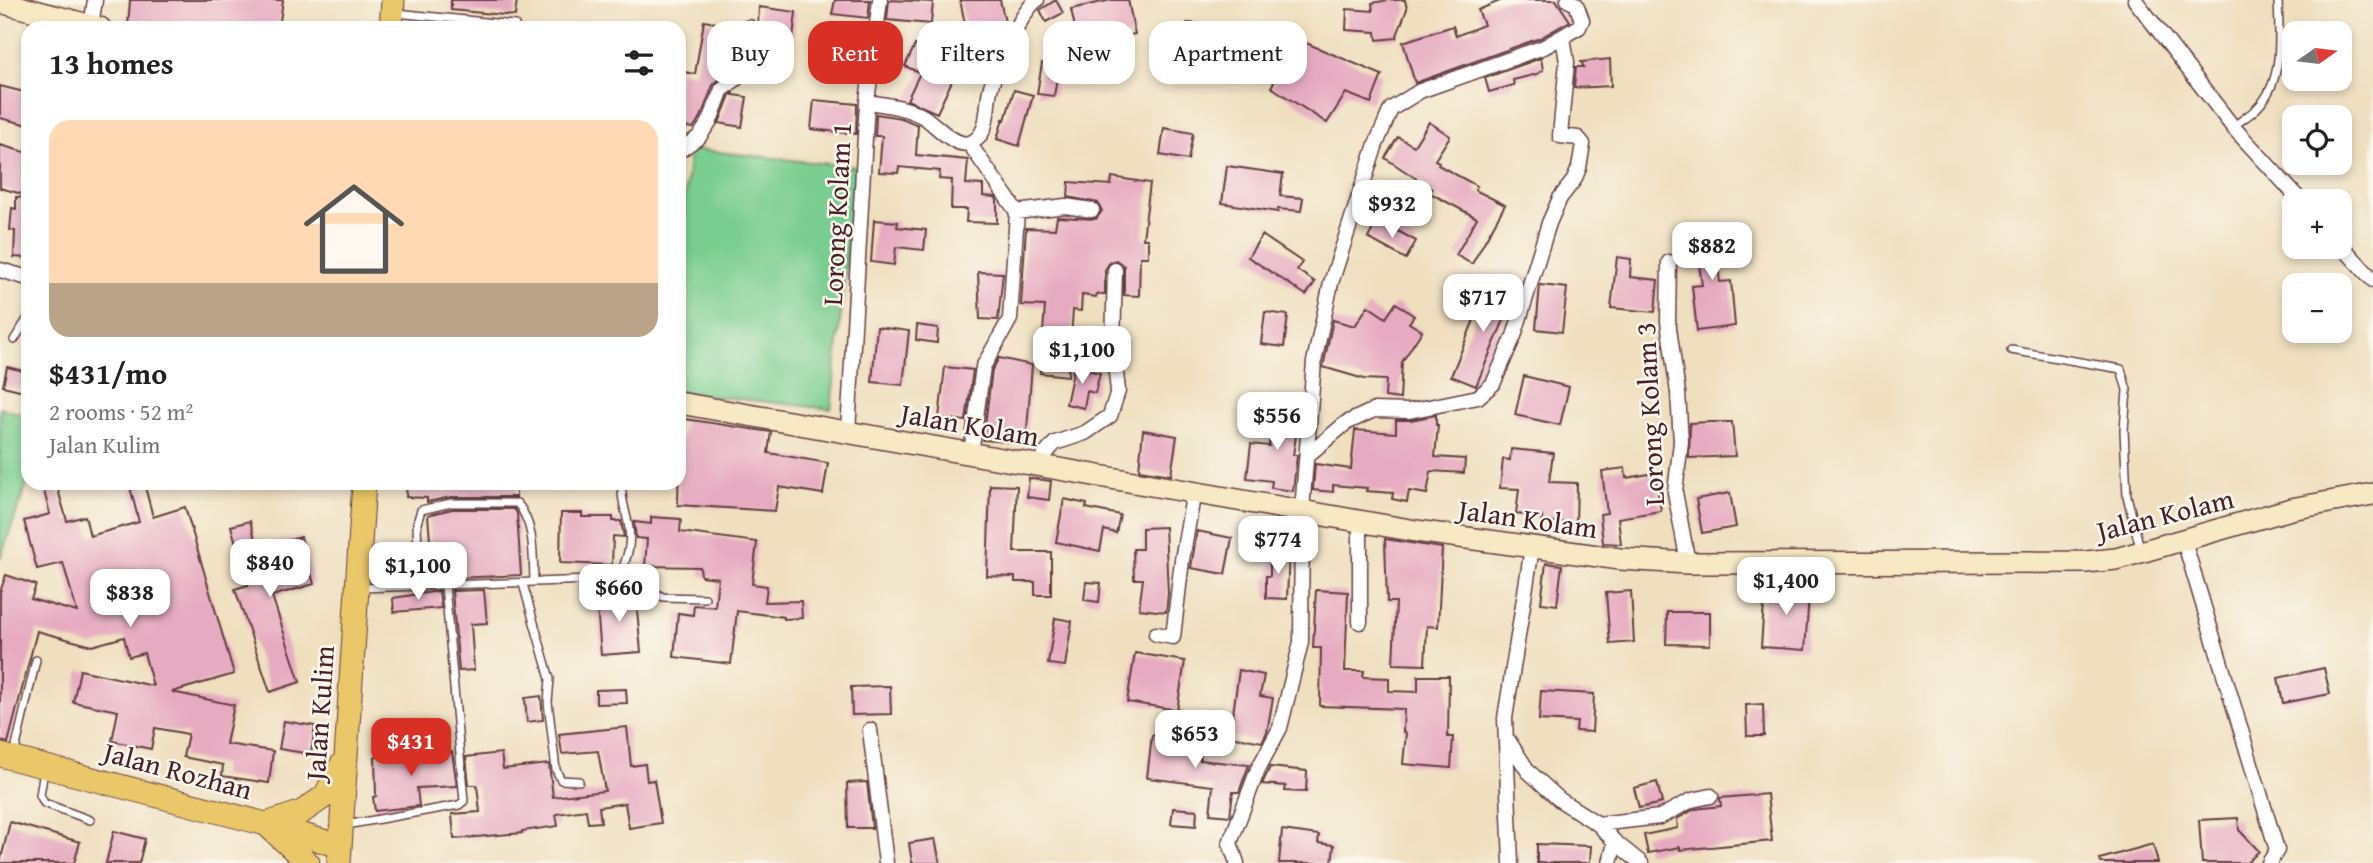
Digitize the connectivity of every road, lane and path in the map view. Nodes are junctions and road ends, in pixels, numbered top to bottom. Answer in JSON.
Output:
{"nodes":[{"id":1,"x":95,"y":0,"type":"edge"},
{"id":2,"x":880,"y":0,"type":"edge"},
{"id":3,"x":1037,"y":0,"type":"edge"},
{"id":4,"x":1568,"y":0,"type":"edge"},
{"id":5,"x":2135,"y":0,"type":"edge"},
{"id":6,"x":2278,"y":0,"type":"edge"},
{"id":7,"x":0,"y":2,"type":"edge"},
{"id":8,"x":392,"y":13,"type":"edge"},
{"id":9,"x":73,"y":21,"type":"edge"},
{"id":10,"x":96,"y":21,"type":"edge"},
{"id":11,"x":474,"y":21,"type":"edge"},
{"id":12,"x":1563,"y":37,"type":"junction"},
{"id":13,"x":729,"y":84,"type":"edge"},
{"id":14,"x":867,"y":102,"type":"junction"},
{"id":15,"x":2232,"y":127,"type":"junction"},
{"id":16,"x":969,"y":144,"type":"junction"},
{"id":17,"x":686,"y":146,"type":"edge"},
{"id":18,"x":2290,"y":189,"type":"edge"},
{"id":19,"x":1092,"y":210,"type":"dead end"},
{"id":20,"x":1017,"y":212,"type":"junction"},
{"id":21,"x":2352,"y":257,"type":"edge"},
{"id":22,"x":1669,"y":262,"type":"dead end"},
{"id":23,"x":0,"y":270,"type":"edge"},
{"id":24,"x":1115,"y":270,"type":"dead end"},
{"id":25,"x":21,"y":276,"type":"edge"},
{"id":26,"x":2373,"y":280,"type":"edge"},
{"id":27,"x":21,"y":330,"type":"edge"},
{"id":28,"x":14,"y":341,"type":"dead end"},
{"id":29,"x":2011,"y":350,"type":"dead end"},
{"id":30,"x":686,"y":403,"type":"edge"},
{"id":31,"x":848,"y":432,"type":"junction"},
{"id":32,"x":971,"y":453,"type":"junction"},
{"id":33,"x":1308,"y":455,"type":"junction"},
{"id":34,"x":1037,"y":464,"type":"junction"},
{"id":35,"x":363,"y":490,"type":"edge"},
{"id":36,"x":622,"y":490,"type":"edge"},
{"id":37,"x":1194,"y":491,"type":"junction"},
{"id":38,"x":2373,"y":494,"type":"edge"},
{"id":39,"x":1302,"y":510,"type":"junction"},
{"id":40,"x":1360,"y":522,"type":"junction"},
{"id":41,"x":2184,"y":541,"type":"junction"},
{"id":42,"x":1532,"y":548,"type":"junction"},
{"id":43,"x":2141,"y":552,"type":"junction"},
{"id":44,"x":1688,"y":563,"type":"junction"},
{"id":45,"x":619,"y":579,"type":"junction"},
{"id":46,"x":534,"y":582,"type":"junction"},
{"id":47,"x":523,"y":584,"type":"junction"},
{"id":48,"x":444,"y":586,"type":"junction"},
{"id":49,"x":419,"y":587,"type":"junction"},
{"id":50,"x":357,"y":588,"type":"junction"},
{"id":51,"x":705,"y":598,"type":"dead end"},
{"id":52,"x":1360,"y":622,"type":"dead end"},
{"id":53,"x":1156,"y":634,"type":"dead end"},
{"id":54,"x":36,"y":660,"type":"dead end"},
{"id":55,"x":870,"y":730,"type":"dead end"},
{"id":56,"x":1506,"y":736,"type":"junction"},
{"id":57,"x":346,"y":755,"type":"junction"},
{"id":58,"x":6,"y":757,"type":"edge"},
{"id":59,"x":45,"y":767,"type":"junction"},
{"id":60,"x":579,"y":780,"type":"dead end"},
{"id":61,"x":1711,"y":796,"type":"dead end"},
{"id":62,"x":90,"y":821,"type":"dead end"},
{"id":63,"x":266,"y":824,"type":"junction"},
{"id":64,"x":1598,"y":824,"type":"junction"},
{"id":65,"x":1615,"y":842,"type":"junction"},
{"id":66,"x":340,"y":845,"type":"edge"},
{"id":67,"x":309,"y":863,"type":"edge"},
{"id":68,"x":886,"y":863,"type":"edge"},
{"id":69,"x":1237,"y":863,"type":"edge"},
{"id":70,"x":1511,"y":863,"type":"edge"},
{"id":71,"x":1610,"y":863,"type":"edge"},
{"id":72,"x":1641,"y":863,"type":"edge"},
{"id":73,"x":2269,"y":863,"type":"edge"}],
"edges":[{"from":1,"to":10,"type":"street"},
{"from":2,"to":14,"type":"street","name":"Lorong Kolam 1"},
{"from":3,"to":16,"type":"street"},
{"from":4,"to":12,"type":"street"},
{"from":5,"to":15,"type":"street"},
{"from":6,"to":15,"type":"lane"},
{"from":7,"to":9,"type":"street"},
{"from":8,"to":11,"type":"lane"},
{"from":12,"to":33,"type":"street"},
{"from":12,"to":33,"type":"street"},
{"from":13,"to":17,"type":"street"},
{"from":14,"to":16,"type":"street"},
{"from":14,"to":31,"type":"street","name":"Lorong Kolam 1"},
{"from":15,"to":18,"type":"street"},
{"from":16,"to":20,"type":"street"},
{"from":19,"to":20,"type":"street"},
{"from":20,"to":32,"type":"street"},
{"from":21,"to":26,"type":"street"},
{"from":22,"to":44,"type":"street","name":"Lorong Kolam 3"},
{"from":23,"to":25,"type":"street"},
{"from":24,"to":34,"type":"street"},
{"from":27,"to":28,"type":"lane"},
{"from":29,"to":43,"type":"lane"},
{"from":30,"to":31,"type":"street","name":"Jalan Kolam"},
{"from":31,"to":32,"type":"street","name":"Jalan Kolam"},
{"from":32,"to":34,"type":"street","name":"Jalan Kolam"},
{"from":33,"to":39,"type":"street"},
{"from":34,"to":37,"type":"street","name":"Jalan Kolam"},
{"from":35,"to":50,"type":"main road","name":"Jalan Kulim"},
{"from":36,"to":45,"type":"lane"},
{"from":37,"to":39,"type":"street","name":"Jalan Kolam"},
{"from":37,"to":53,"type":"street"},
{"from":38,"to":41,"type":"street","name":"Jalan Kolam"},
{"from":39,"to":40,"type":"street","name":"Jalan Kolam"},
{"from":39,"to":69,"type":"street"},
{"from":40,"to":42,"type":"street","name":"Jalan Kolam"},
{"from":40,"to":52,"type":"street"},
{"from":41,"to":43,"type":"street","name":"Jalan Kolam"},
{"from":41,"to":73,"type":"street"},
{"from":42,"to":44,"type":"street","name":"Jalan Kolam"},
{"from":42,"to":56,"type":"street"},
{"from":43,"to":44,"type":"street","name":"Jalan Kolam"},
{"from":45,"to":46,"type":"lane"},
{"from":45,"to":51,"type":"lane"},
{"from":46,"to":47,"type":"lane"},
{"from":46,"to":49,"type":"lane"},
{"from":47,"to":48,"type":"lane"},
{"from":47,"to":60,"type":"lane"},
{"from":48,"to":49,"type":"lane"},
{"from":48,"to":66,"type":"lane"},
{"from":49,"to":50,"type":"lane"},
{"from":50,"to":57,"type":"main road","name":"Jalan Kulim"},
{"from":54,"to":58,"type":"lane"},
{"from":55,"to":68,"type":"street"},
{"from":56,"to":64,"type":"street"},
{"from":56,"to":70,"type":"street"},
{"from":57,"to":63,"type":"main road"},
{"from":57,"to":66,"type":"main road","name":"Jalan Kulim"},
{"from":58,"to":59,"type":"main road","name":"Jalan Rozhan"},
{"from":59,"to":62,"type":"lane"},
{"from":59,"to":63,"type":"main road","name":"Jalan Rozhan"},
{"from":61,"to":64,"type":"street"},
{"from":63,"to":66,"type":"main road","name":"Jalan Rozhan"},
{"from":63,"to":67,"type":"main road"},
{"from":64,"to":65,"type":"street"},
{"from":65,"to":71,"type":"street"},
{"from":65,"to":72,"type":"street"}]}
